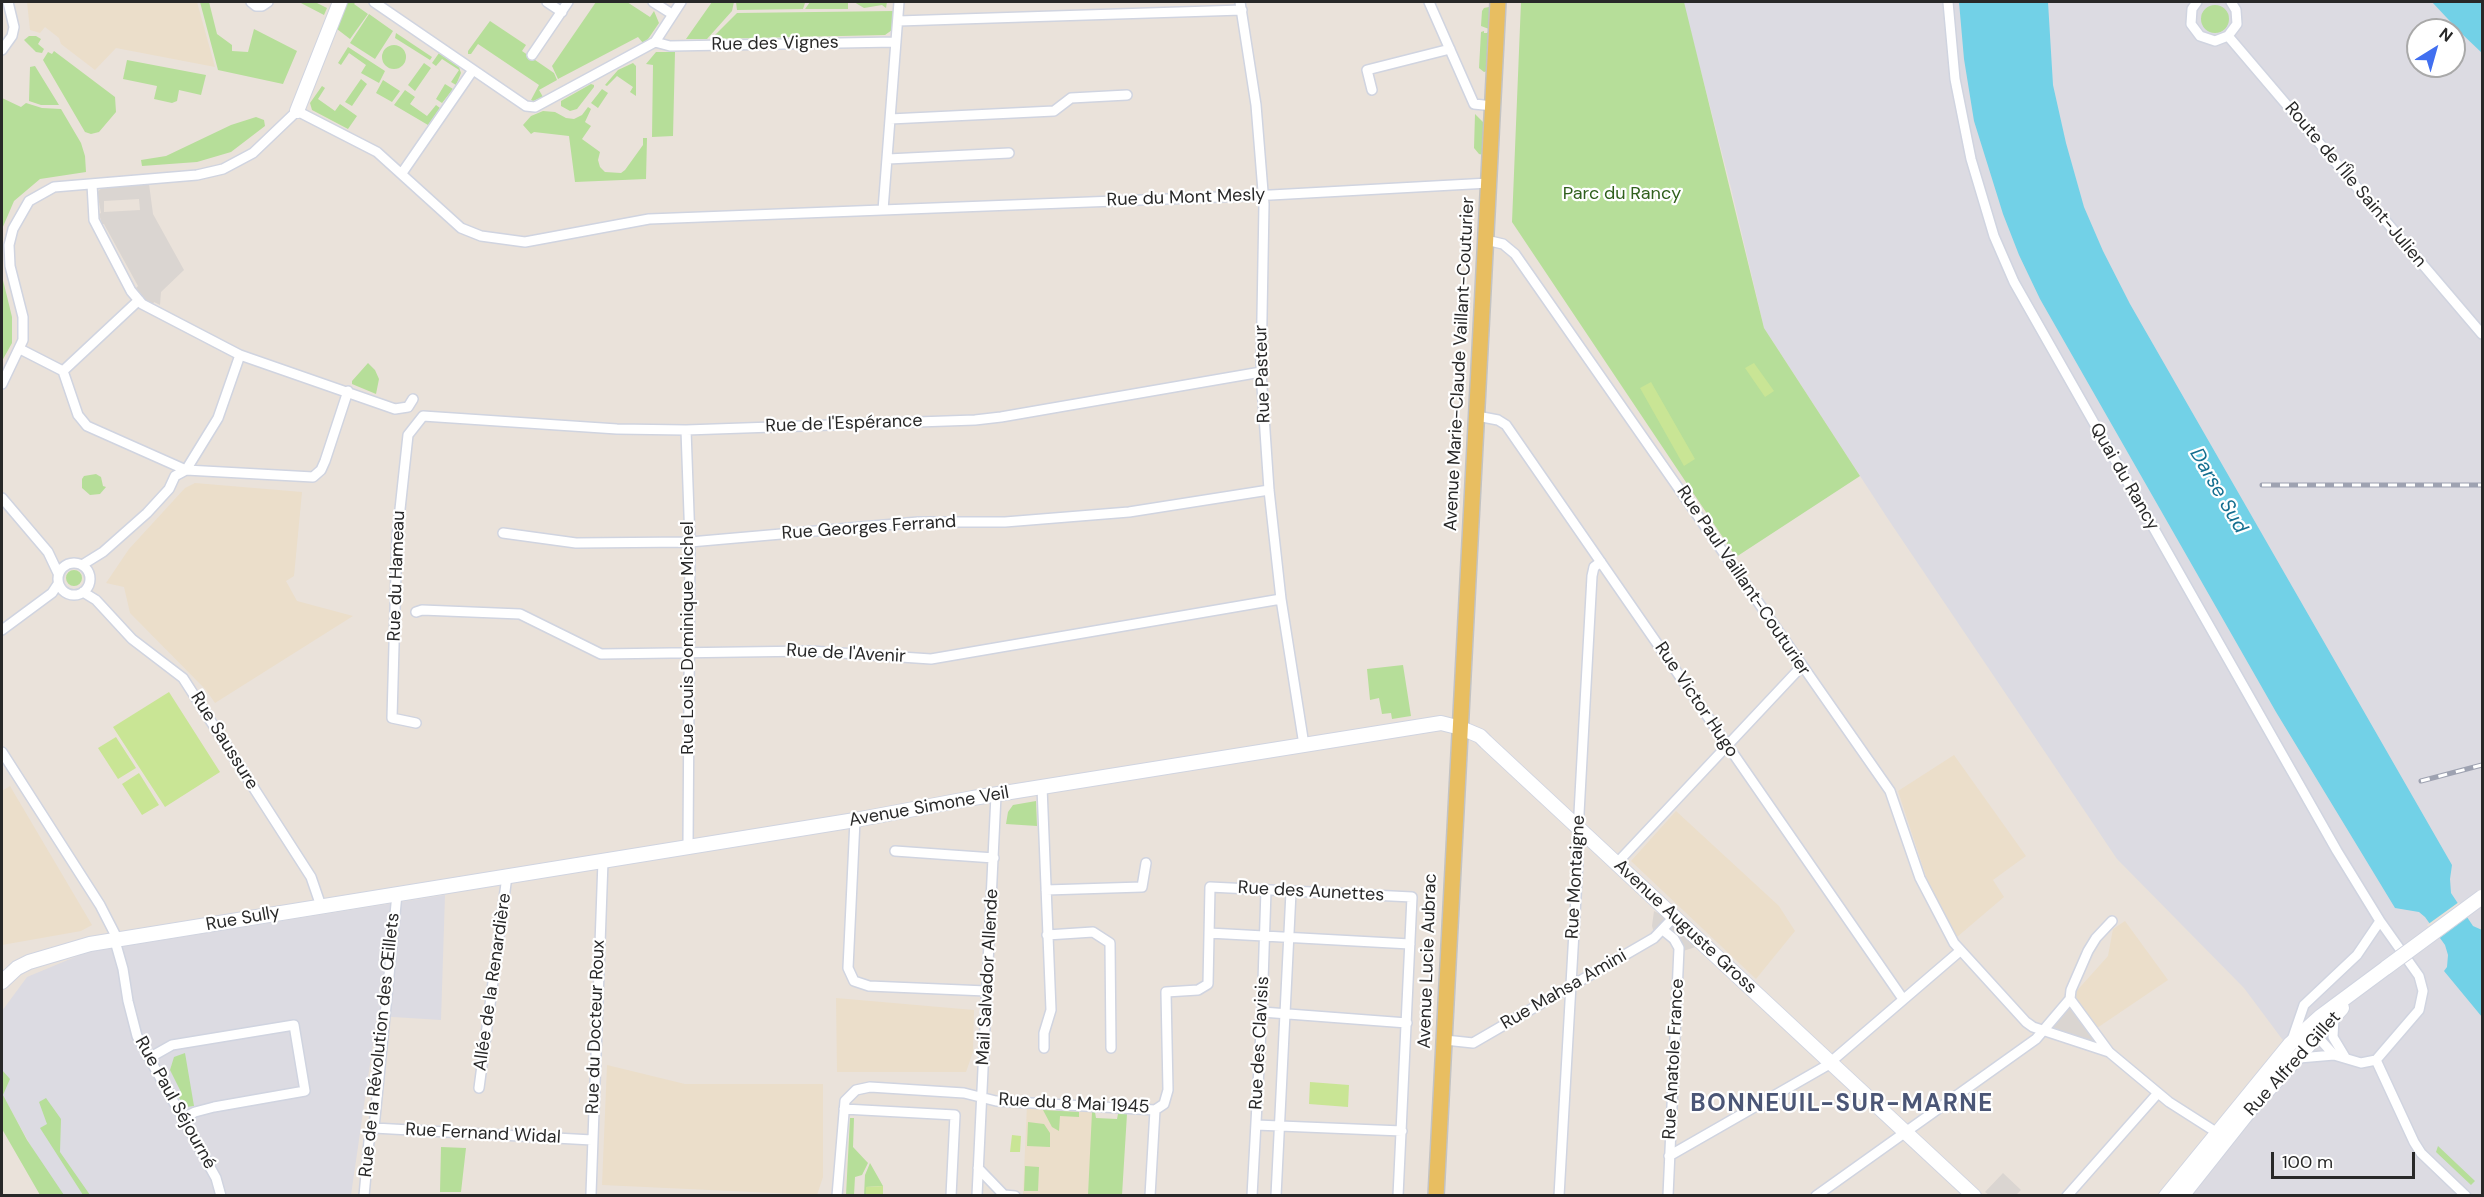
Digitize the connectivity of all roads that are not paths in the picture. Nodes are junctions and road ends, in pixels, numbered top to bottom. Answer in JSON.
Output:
{"nodes":[{"id":1,"x":8,"y":2,"type":"edge"},
{"id":2,"x":251,"y":2,"type":"edge"},
{"id":3,"x":268,"y":2,"type":"edge"},
{"id":4,"x":340,"y":2,"type":"edge"},
{"id":5,"x":374,"y":2,"type":"edge"},
{"id":6,"x":547,"y":2,"type":"edge"},
{"id":7,"x":568,"y":2,"type":"edge"},
{"id":8,"x":653,"y":2,"type":"edge"},
{"id":9,"x":681,"y":2,"type":"edge"},
{"id":10,"x":899,"y":2,"type":"edge"},
{"id":11,"x":1429,"y":2,"type":"edge"},
{"id":12,"x":1498,"y":2,"type":"edge"},
{"id":13,"x":1948,"y":2,"type":"edge"},
{"id":14,"x":2197,"y":2,"type":"edge"},
{"id":15,"x":2231,"y":2,"type":"edge"},
{"id":16,"x":1241,"y":6,"type":"edge"},
{"id":17,"x":562,"y":12,"type":"junction"},
{"id":18,"x":672,"y":14,"type":"junction"},
{"id":19,"x":898,"y":21,"type":"junction"},
{"id":20,"x":2228,"y":36,"type":"junction"},
{"id":21,"x":655,"y":42,"type":"junction"},
{"id":22,"x":896,"y":42,"type":"junction"},
{"id":23,"x":1450,"y":49,"type":"junction"},
{"id":24,"x":2,"y":50,"type":"edge"},
{"id":25,"x":532,"y":55,"type":"dead end"},
{"id":26,"x":473,"y":70,"type":"junction"},
{"id":27,"x":1372,"y":90,"type":"dead end"},
{"id":28,"x":1127,"y":95,"type":"dead end"},
{"id":29,"x":1493,"y":106,"type":"junction"},
{"id":30,"x":297,"y":111,"type":"junction"},
{"id":31,"x":890,"y":119,"type":"junction"},
{"id":32,"x":1009,"y":153,"type":"dead end"},
{"id":33,"x":888,"y":159,"type":"junction"},
{"id":34,"x":402,"y":172,"type":"junction"},
{"id":35,"x":1489,"y":183,"type":"junction"},
{"id":36,"x":92,"y":184,"type":"junction"},
{"id":37,"x":1262,"y":195,"type":"junction"},
{"id":38,"x":883,"y":210,"type":"junction"},
{"id":39,"x":1486,"y":240,"type":"junction"},
{"id":40,"x":139,"y":300,"type":"junction"},
{"id":41,"x":2482,"y":334,"type":"edge"},
{"id":42,"x":20,"y":349,"type":"junction"},
{"id":43,"x":240,"y":355,"type":"junction"},
{"id":44,"x":63,"y":371,"type":"junction"},
{"id":45,"x":1261,"y":372,"type":"junction"},
{"id":46,"x":2,"y":384,"type":"edge"},
{"id":47,"x":348,"y":392,"type":"junction"},
{"id":48,"x":413,"y":399,"type":"dead end"},
{"id":49,"x":423,"y":416,"type":"joint"},
{"id":50,"x":1478,"y":416,"type":"junction"},
{"id":51,"x":686,"y":430,"type":"junction"},
{"id":52,"x":186,"y":470,"type":"junction"},
{"id":53,"x":1269,"y":490,"type":"junction"},
{"id":54,"x":2,"y":498,"type":"edge"},
{"id":55,"x":503,"y":533,"type":"dead end"},
{"id":56,"x":690,"y":542,"type":"junction"},
{"id":57,"x":48,"y":552,"type":"junction"},
{"id":58,"x":103,"y":552,"type":"junction"},
{"id":59,"x":1601,"y":562,"type":"junction"},
{"id":60,"x":72,"y":563,"type":"junction"},
{"id":61,"x":82,"y":565,"type":"junction"},
{"id":62,"x":58,"y":573,"type":"junction"},
{"id":63,"x":89,"y":575,"type":"junction"},
{"id":64,"x":58,"y":584,"type":"junction"},
{"id":65,"x":86,"y":589,"type":"junction"},
{"id":66,"x":52,"y":593,"type":"junction"},
{"id":67,"x":65,"y":593,"type":"junction"},
{"id":68,"x":1281,"y":598,"type":"junction"},
{"id":69,"x":416,"y":612,"type":"dead end"},
{"id":70,"x":2,"y":630,"type":"edge"},
{"id":71,"x":688,"y":652,"type":"junction"},
{"id":72,"x":1802,"y":666,"type":"junction"},
{"id":73,"x":416,"y":723,"type":"dead end"},
{"id":74,"x":1461,"y":728,"type":"junction"},
{"id":75,"x":1304,"y":744,"type":"junction"},
{"id":76,"x":1727,"y":746,"type":"junction"},
{"id":77,"x":2,"y":752,"type":"edge"},
{"id":78,"x":1042,"y":787,"type":"junction"},
{"id":79,"x":996,"y":795,"type":"junction"},
{"id":80,"x":855,"y":820,"type":"junction"},
{"id":81,"x":1578,"y":828,"type":"junction"},
{"id":82,"x":688,"y":846,"type":"junction"},
{"id":83,"x":895,"y":850,"type":"dead end"},
{"id":84,"x":994,"y":858,"type":"junction"},
{"id":85,"x":603,"y":861,"type":"junction"},
{"id":86,"x":1146,"y":863,"type":"dead end"},
{"id":87,"x":1616,"y":864,"type":"junction"},
{"id":88,"x":507,"y":876,"type":"junction"},
{"id":89,"x":1210,"y":887,"type":"joint"},
{"id":90,"x":1046,"y":890,"type":"junction"},
{"id":91,"x":1266,"y":890,"type":"junction"},
{"id":92,"x":1291,"y":892,"type":"junction"},
{"id":93,"x":397,"y":894,"type":"junction"},
{"id":94,"x":2482,"y":897,"type":"edge"},
{"id":95,"x":321,"y":906,"type":"junction"},
{"id":96,"x":1674,"y":917,"type":"junction"},
{"id":97,"x":2112,"y":921,"type":"dead end"},
{"id":98,"x":2380,"y":921,"type":"junction"},
{"id":99,"x":1663,"y":930,"type":"junction"},
{"id":100,"x":1209,"y":933,"type":"junction"},
{"id":101,"x":1047,"y":935,"type":"junction"},
{"id":102,"x":1264,"y":936,"type":"junction"},
{"id":103,"x":1289,"y":937,"type":"junction"},
{"id":104,"x":112,"y":941,"type":"junction"},
{"id":105,"x":90,"y":944,"type":"junction"},
{"id":106,"x":1410,"y":944,"type":"junction"},
{"id":107,"x":1960,"y":951,"type":"junction"},
{"id":108,"x":2,"y":971,"type":"edge"},
{"id":109,"x":2,"y":982,"type":"edge"},
{"id":110,"x":1570,"y":988,"type":"junction"},
{"id":111,"x":987,"y":991,"type":"junction"},
{"id":112,"x":1903,"y":999,"type":"junction"},
{"id":113,"x":2070,"y":999,"type":"junction"},
{"id":114,"x":1262,"y":1012,"type":"junction"},
{"id":115,"x":1285,"y":1014,"type":"junction"},
{"id":116,"x":2328,"y":1017,"type":"junction"},
{"id":117,"x":1407,"y":1023,"type":"junction"},
{"id":118,"x":2042,"y":1030,"type":"junction"},
{"id":119,"x":2318,"y":1036,"type":"junction"},
{"id":120,"x":1445,"y":1040,"type":"junction"},
{"id":121,"x":2290,"y":1044,"type":"junction"},
{"id":122,"x":1044,"y":1048,"type":"dead end"},
{"id":123,"x":1111,"y":1048,"type":"dead end"},
{"id":124,"x":2109,"y":1052,"type":"junction"},
{"id":125,"x":2339,"y":1056,"type":"junction"},
{"id":126,"x":149,"y":1058,"type":"junction"},
{"id":127,"x":2299,"y":1058,"type":"junction"},
{"id":128,"x":2376,"y":1060,"type":"junction"},
{"id":129,"x":1831,"y":1062,"type":"junction"},
{"id":130,"x":479,"y":1088,"type":"dead end"},
{"id":131,"x":2158,"y":1093,"type":"junction"},
{"id":132,"x":982,"y":1097,"type":"junction"},
{"id":133,"x":844,"y":1108,"type":"junction"},
{"id":134,"x":1155,"y":1110,"type":"junction"},
{"id":135,"x":183,"y":1118,"type":"junction"},
{"id":136,"x":1256,"y":1125,"type":"junction"},
{"id":137,"x":1280,"y":1126,"type":"junction"},
{"id":138,"x":374,"y":1128,"type":"junction"},
{"id":139,"x":1401,"y":1131,"type":"junction"},
{"id":140,"x":1905,"y":1131,"type":"junction"},
{"id":141,"x":2221,"y":1137,"type":"junction"},
{"id":142,"x":592,"y":1140,"type":"junction"},
{"id":143,"x":1669,"y":1156,"type":"junction"},
{"id":144,"x":978,"y":1168,"type":"junction"},
{"id":145,"x":591,"y":1195,"type":"edge"},
{"id":146,"x":221,"y":1196,"type":"edge"},
{"id":147,"x":364,"y":1196,"type":"edge"},
{"id":148,"x":837,"y":1196,"type":"edge"},
{"id":149,"x":951,"y":1196,"type":"edge"},
{"id":150,"x":977,"y":1196,"type":"edge"},
{"id":151,"x":1015,"y":1196,"type":"edge"},
{"id":152,"x":1150,"y":1196,"type":"edge"},
{"id":153,"x":1252,"y":1196,"type":"edge"},
{"id":154,"x":1276,"y":1196,"type":"edge"},
{"id":155,"x":1398,"y":1196,"type":"edge"},
{"id":156,"x":1436,"y":1196,"type":"edge"},
{"id":157,"x":1559,"y":1196,"type":"edge"},
{"id":158,"x":1668,"y":1196,"type":"edge"},
{"id":159,"x":1816,"y":1196,"type":"edge"},
{"id":160,"x":1974,"y":1196,"type":"edge"},
{"id":161,"x":2067,"y":1196,"type":"edge"},
{"id":162,"x":2166,"y":1196,"type":"edge"},
{"id":163,"x":2182,"y":1196,"type":"edge"},
{"id":164,"x":2466,"y":1196,"type":"edge"}],
"edges":[{"from":1,"to":24,"type":"street"},
{"from":2,"to":3,"type":"street"},
{"from":4,"to":30,"type":"street"},
{"from":5,"to":26,"type":"street"},
{"from":6,"to":17,"type":"street"},
{"from":7,"to":17,"type":"street"},
{"from":8,"to":18,"type":"street"},
{"from":9,"to":18,"type":"street"},
{"from":10,"to":19,"type":"street"},
{"from":11,"to":23,"type":"street"},
{"from":12,"to":29,"type":"main road","name":"Avenue Marie-Claude Vaillant-Couturier"},
{"from":13,"to":98,"type":"street","name":"Quai du Rancy"},
{"from":14,"to":20,"type":"street"},
{"from":15,"to":20,"type":"street"},
{"from":16,"to":19,"type":"street"},
{"from":16,"to":37,"type":"street","name":"Rue Pasteur"},
{"from":17,"to":25,"type":"street"},
{"from":18,"to":21,"type":"street"},
{"from":19,"to":22,"type":"street"},
{"from":20,"to":41,"type":"street","name":"Route de l'Île Saint-Julien"},
{"from":21,"to":22,"type":"street","name":"Rue des Vignes"},
{"from":21,"to":26,"type":"street"},
{"from":22,"to":31,"type":"street"},
{"from":23,"to":27,"type":"street"},
{"from":23,"to":29,"type":"street"},
{"from":26,"to":34,"type":"street"},
{"from":28,"to":31,"type":"street"},
{"from":29,"to":35,"type":"main road","name":"Avenue Marie-Claude Vaillant-Couturier"},
{"from":30,"to":34,"type":"street"},
{"from":30,"to":36,"type":"street"},
{"from":31,"to":33,"type":"street"},
{"from":32,"to":33,"type":"street"},
{"from":33,"to":38,"type":"street"},
{"from":34,"to":38,"type":"street","name":"Rue du Mont Mesly"},
{"from":35,"to":37,"type":"street","name":"Rue du Mont Mesly"},
{"from":35,"to":39,"type":"main road","name":"Avenue Marie-Claude Vaillant-Couturier"},
{"from":36,"to":40,"type":"street"},
{"from":36,"to":42,"type":"street"},
{"from":37,"to":38,"type":"street","name":"Rue du Mont Mesly"},
{"from":37,"to":45,"type":"street","name":"Rue Pasteur"},
{"from":39,"to":50,"type":"main road","name":"Avenue Marie-Claude Vaillant-Couturier"},
{"from":39,"to":72,"type":"street","name":"Rue Paul Vaillant-Couturier"},
{"from":40,"to":43,"type":"street"},
{"from":40,"to":44,"type":"street"},
{"from":42,"to":44,"type":"street"},
{"from":42,"to":46,"type":"street"},
{"from":43,"to":47,"type":"street"},
{"from":43,"to":52,"type":"street"},
{"from":44,"to":52,"type":"street"},
{"from":45,"to":51,"type":"street","name":"Rue de l'Espérance"},
{"from":45,"to":53,"type":"street","name":"Rue Pasteur"},
{"from":47,"to":48,"type":"street"},
{"from":47,"to":52,"type":"street"},
{"from":49,"to":51,"type":"street","name":"Rue de l'Espérance"},
{"from":49,"to":73,"type":"street","name":"Rue du Hameau"},
{"from":50,"to":59,"type":"street","name":"Rue Victor Hugo"},
{"from":50,"to":74,"type":"main road","name":"Avenue Marie-Claude Vaillant-Couturier"},
{"from":51,"to":56,"type":"street","name":"Rue Louis Dominique Michel"},
{"from":52,"to":58,"type":"street"},
{"from":53,"to":56,"type":"street","name":"Rue Georges Ferrand"},
{"from":53,"to":68,"type":"street","name":"Rue Pasteur"},
{"from":54,"to":57,"type":"street"},
{"from":55,"to":56,"type":"street","name":"Rue Georges Ferrand"},
{"from":56,"to":71,"type":"street","name":"Rue Louis Dominique Michel"},
{"from":57,"to":60,"type":"street"},
{"from":57,"to":62,"type":"street"},
{"from":58,"to":61,"type":"street"},
{"from":58,"to":63,"type":"street"},
{"from":59,"to":76,"type":"street","name":"Rue Victor Hugo"},
{"from":59,"to":81,"type":"street","name":"Rue Montaigne"},
{"from":60,"to":61,"type":"street"},
{"from":60,"to":62,"type":"street"},
{"from":61,"to":63,"type":"street"},
{"from":62,"to":64,"type":"street"},
{"from":63,"to":65,"type":"street"},
{"from":64,"to":66,"type":"street"},
{"from":64,"to":67,"type":"street"},
{"from":65,"to":67,"type":"street"},
{"from":65,"to":95,"type":"street","name":"Rue Saussure"},
{"from":66,"to":67,"type":"street"},
{"from":66,"to":70,"type":"street"},
{"from":68,"to":71,"type":"street","name":"Rue de l'Avenir"},
{"from":68,"to":75,"type":"street","name":"Rue Pasteur"},
{"from":69,"to":71,"type":"street","name":"Rue de l'Avenir"},
{"from":71,"to":82,"type":"street","name":"Rue Louis Dominique Michel"},
{"from":72,"to":76,"type":"street"},
{"from":72,"to":107,"type":"street","name":"Rue Paul Vaillant-Couturier"},
{"from":74,"to":75,"type":"street","name":"Avenue Simone Veil"},
{"from":74,"to":81,"type":"street","name":"Avenue Auguste Gross"},
{"from":74,"to":120,"type":"main road","name":"Avenue Lucie Aubrac"},
{"from":75,"to":78,"type":"street","name":"Avenue Simone Veil"},
{"from":76,"to":87,"type":"street"},
{"from":76,"to":112,"type":"street","name":"Rue Victor Hugo"},
{"from":77,"to":104,"type":"street"},
{"from":78,"to":79,"type":"street","name":"Avenue Simone Veil"},
{"from":78,"to":90,"type":"street"},
{"from":79,"to":80,"type":"street","name":"Avenue Simone Veil"},
{"from":79,"to":84,"type":"street","name":"Mail Salvador Allende"},
{"from":80,"to":82,"type":"street","name":"Avenue Simone Veil"},
{"from":80,"to":111,"type":"street"},
{"from":81,"to":87,"type":"street","name":"Avenue Auguste Gross"},
{"from":81,"to":110,"type":"street","name":"Rue Montaigne"},
{"from":82,"to":85,"type":"street","name":"Avenue Simone Veil"},
{"from":83,"to":84,"type":"street"},
{"from":84,"to":111,"type":"street","name":"Mail Salvador Allende"},
{"from":85,"to":88,"type":"street","name":"Avenue Simone Veil"},
{"from":85,"to":142,"type":"street","name":"Rue du Docteur Roux"},
{"from":86,"to":90,"type":"street"},
{"from":87,"to":96,"type":"street","name":"Avenue Auguste Gross"},
{"from":88,"to":93,"type":"street","name":"Avenue Simone Veil"},
{"from":88,"to":130,"type":"street","name":"Allée de la Renardière"},
{"from":89,"to":91,"type":"street","name":"Rue des Aunettes"},
{"from":89,"to":100,"type":"street","name":"Rue du 8 Mai 1945"},
{"from":90,"to":101,"type":"street"},
{"from":91,"to":92,"type":"street","name":"Rue des Aunettes"},
{"from":91,"to":102,"type":"street","name":"Rue des Clavisis"},
{"from":92,"to":103,"type":"street","name":"Rue des Clavisis"},
{"from":92,"to":106,"type":"street","name":"Rue des Aunettes"},
{"from":93,"to":95,"type":"street","name":"Rue Sully"},
{"from":93,"to":138,"type":"street","name":"Rue de la Révolution des Œillets"},
{"from":94,"to":116,"type":"street","name":"Rue Alfred Gillet","bridge":true},
{"from":95,"to":104,"type":"street","name":"Rue Sully"},
{"from":96,"to":99,"type":"street","name":"Rue Mahsa Amini"},
{"from":96,"to":129,"type":"street","name":"Avenue Auguste Gross"},
{"from":97,"to":113,"type":"street"},
{"from":98,"to":121,"type":"street"},
{"from":98,"to":128,"type":"street","name":"Quai du Rancy"},
{"from":99,"to":110,"type":"street","name":"Rue Mahsa Amini"},
{"from":99,"to":143,"type":"street","name":"Rue Anatole France"},
{"from":100,"to":102,"type":"street"},
{"from":100,"to":134,"type":"street","name":"Rue du 8 Mai 1945"},
{"from":101,"to":122,"type":"street"},
{"from":101,"to":123,"type":"street"},
{"from":102,"to":103,"type":"street"},
{"from":102,"to":114,"type":"street","name":"Rue des Clavisis"},
{"from":103,"to":106,"type":"street"},
{"from":103,"to":115,"type":"street","name":"Rue des Clavisis"},
{"from":104,"to":105,"type":"street","name":"Rue Sully"},
{"from":104,"to":126,"type":"street","name":"Rue Paul Séjourné"},
{"from":105,"to":108,"type":"street","name":"Rue Sully"},
{"from":105,"to":109,"type":"street","name":"Rue Sully"},
{"from":106,"to":117,"type":"street"},
{"from":107,"to":112,"type":"street"},
{"from":107,"to":118,"type":"street","name":"Rue Paul Vaillant-Couturier"},
{"from":110,"to":120,"type":"street","name":"Rue Mahsa Amini"},
{"from":110,"to":157,"type":"street","name":"Rue Montaigne"},
{"from":111,"to":132,"type":"street","name":"Mail Salvador Allende"},
{"from":112,"to":129,"type":"street"},
{"from":113,"to":118,"type":"street"},
{"from":113,"to":124,"type":"street"},
{"from":114,"to":115,"type":"street"},
{"from":114,"to":136,"type":"street","name":"Rue des Clavisis"},
{"from":115,"to":117,"type":"street"},
{"from":115,"to":137,"type":"street","name":"Rue des Clavisis"},
{"from":116,"to":119,"type":"street","name":"Rue Alfred Gillet"},
{"from":116,"to":121,"type":"street","name":"Rue Alfred Gillet"},
{"from":116,"to":125,"type":"street"},
{"from":117,"to":139,"type":"street"},
{"from":118,"to":124,"type":"street","name":"Rue Paul Vaillant-Couturier"},
{"from":118,"to":140,"type":"street"},
{"from":119,"to":125,"type":"street"},
{"from":119,"to":127,"type":"street","name":"Rue Alfred Gillet"},
{"from":120,"to":156,"type":"main road","name":"Avenue Lucie Aubrac"},
{"from":121,"to":141,"type":"street","name":"Rue Alfred Gillet"},
{"from":124,"to":131,"type":"street"},
{"from":125,"to":127,"type":"street"},
{"from":125,"to":128,"type":"street"},
{"from":126,"to":135,"type":"street","name":"Rue Paul Séjourné"},
{"from":126,"to":135,"type":"street"},
{"from":127,"to":141,"type":"street","name":"Rue Alfred Gillet"},
{"from":128,"to":164,"type":"street"},
{"from":129,"to":140,"type":"street","name":"Avenue Auguste Gross"},
{"from":129,"to":143,"type":"street"},
{"from":131,"to":141,"type":"street"},
{"from":131,"to":161,"type":"street"},
{"from":132,"to":133,"type":"street","name":"Rue du 8 Mai 1945"},
{"from":132,"to":134,"type":"street","name":"Rue du 8 Mai 1945"},
{"from":132,"to":144,"type":"street","name":"Mail Salvador Allende"},
{"from":133,"to":148,"type":"street"},
{"from":133,"to":149,"type":"street"},
{"from":134,"to":152,"type":"street"},
{"from":135,"to":146,"type":"street","name":"Rue Paul Séjourné"},
{"from":136,"to":137,"type":"street"},
{"from":136,"to":153,"type":"street","name":"Rue des Clavisis"},
{"from":137,"to":139,"type":"street"},
{"from":137,"to":154,"type":"street","name":"Rue des Clavisis"},
{"from":138,"to":142,"type":"street","name":"Rue Fernand Widal"},
{"from":138,"to":147,"type":"street","name":"Rue de la Révolution des Œillets"},
{"from":139,"to":155,"type":"street"},
{"from":140,"to":159,"type":"street"},
{"from":140,"to":160,"type":"street","name":"Avenue Auguste Gross"},
{"from":141,"to":162,"type":"street"},
{"from":141,"to":163,"type":"street"},
{"from":142,"to":145,"type":"street","name":"Rue du Docteur Roux"},
{"from":143,"to":158,"type":"street","name":"Rue Anatole France"},
{"from":144,"to":150,"type":"street","name":"Mail Salvador Allende"},
{"from":144,"to":151,"type":"street"}]}
